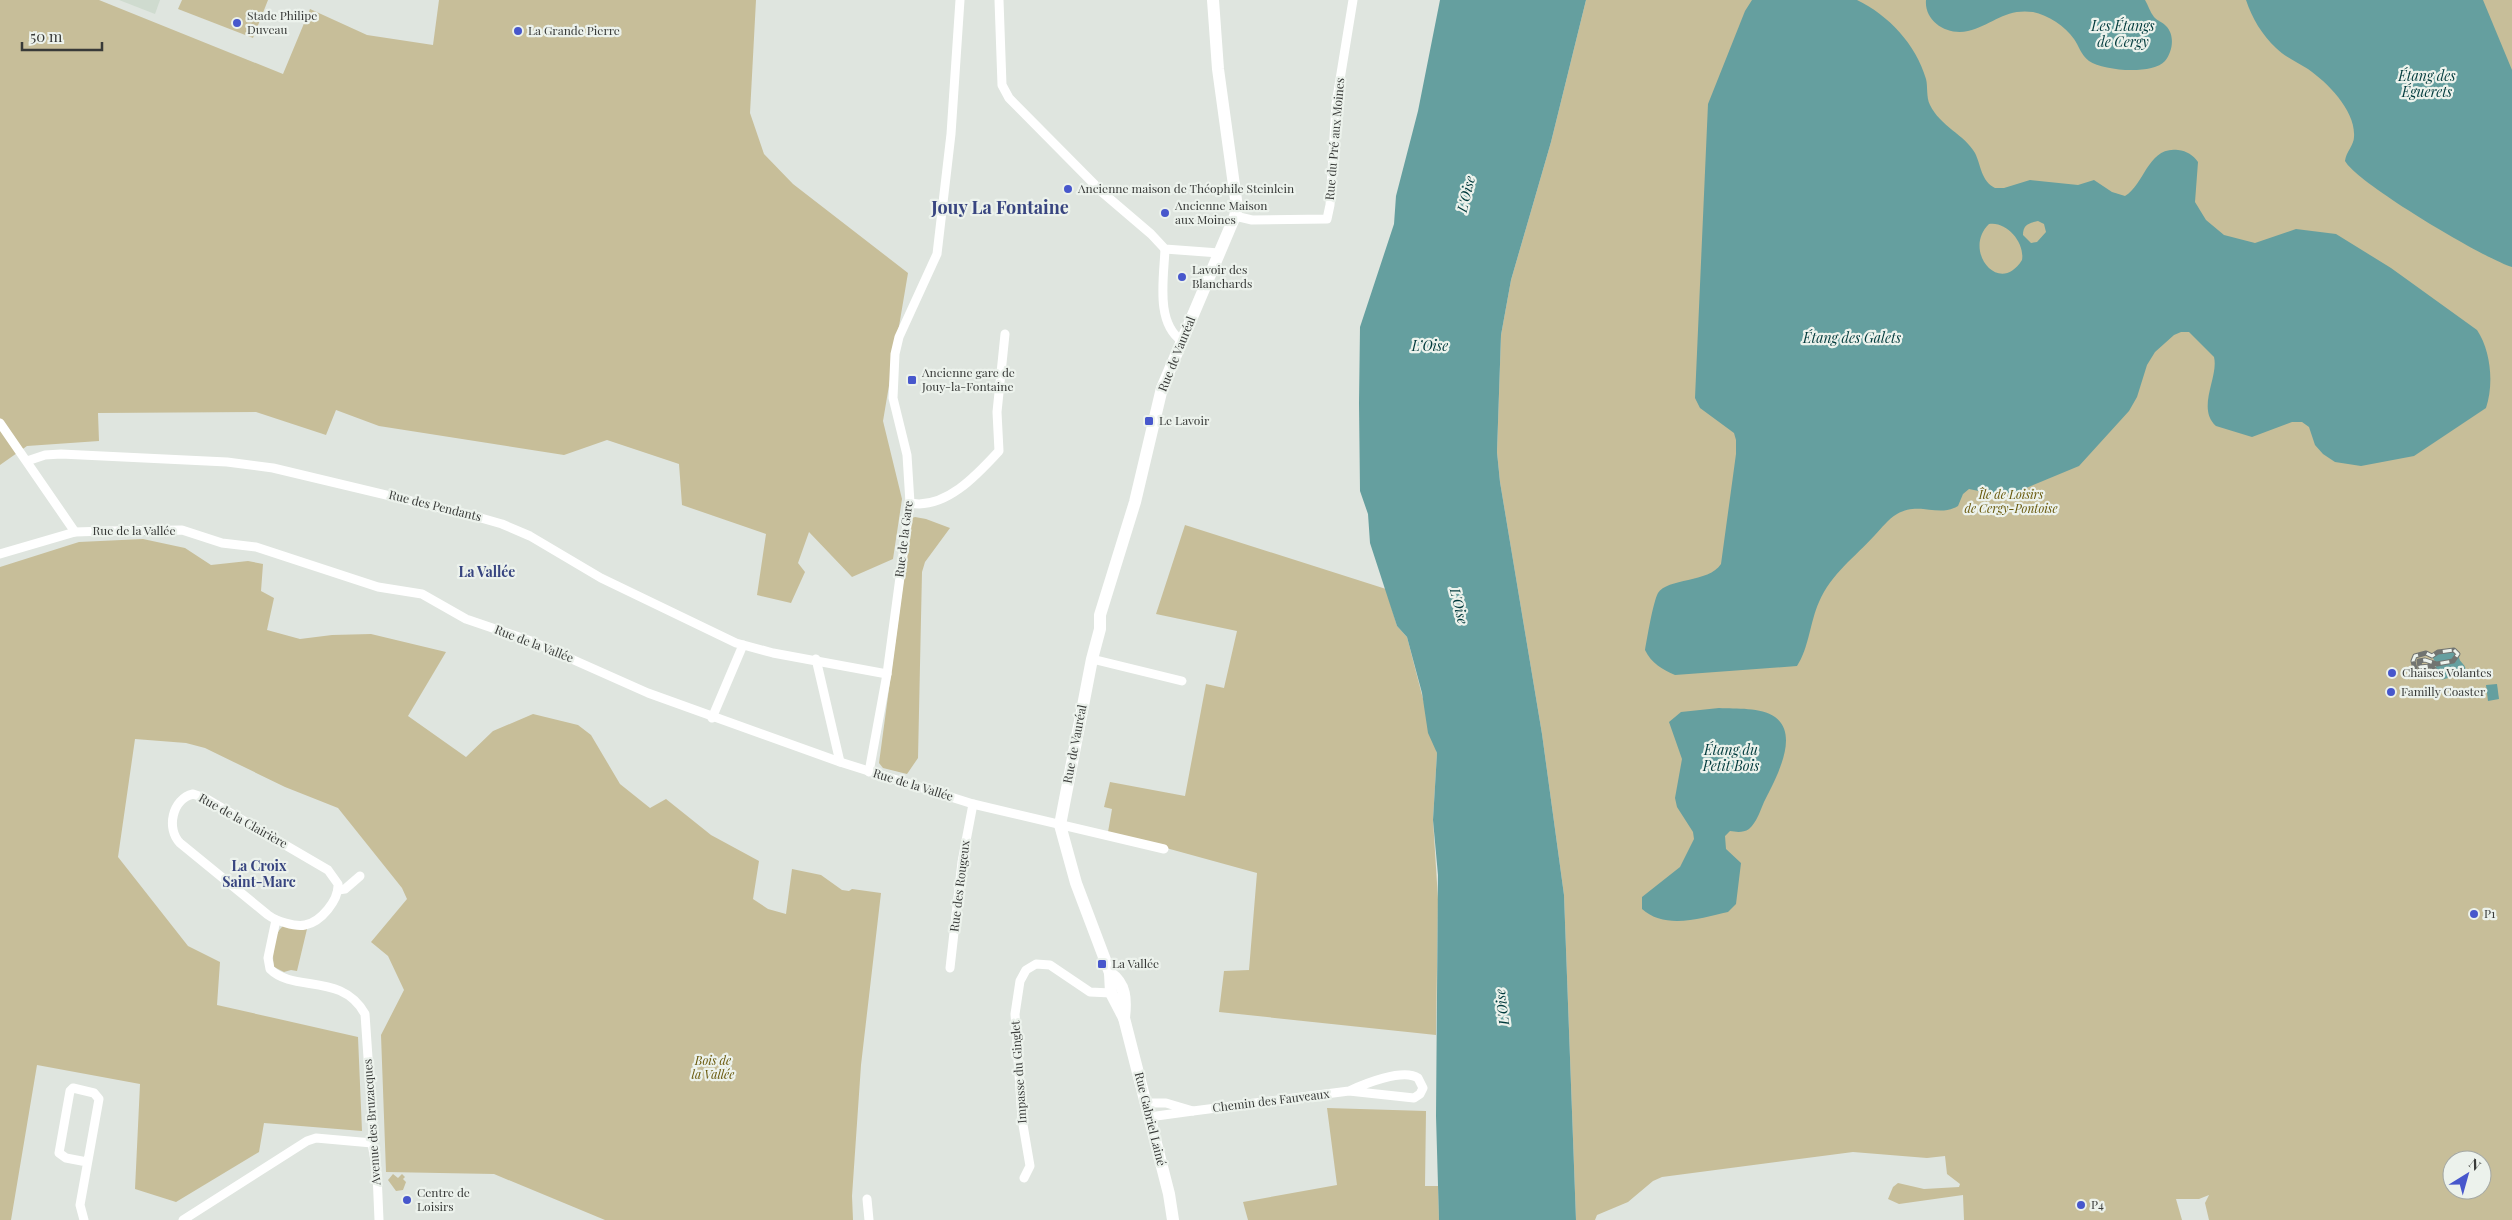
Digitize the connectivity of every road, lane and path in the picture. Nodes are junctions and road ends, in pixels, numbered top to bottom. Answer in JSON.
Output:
{"nodes":[{"id":1,"x":960,"y":0,"type":"edge"},
{"id":2,"x":999,"y":0,"type":"edge"},
{"id":3,"x":1213,"y":0,"type":"edge"},
{"id":4,"x":1353,"y":0,"type":"edge"},
{"id":5,"x":1235,"y":216,"type":"junction"},
{"id":6,"x":1164,"y":249,"type":"junction"},
{"id":7,"x":1219,"y":253,"type":"junction"},
{"id":8,"x":1005,"y":334,"type":"dead end"},
{"id":9,"x":1182,"y":341,"type":"junction"},
{"id":10,"x":0,"y":423,"type":"edge"},
{"id":11,"x":27,"y":461,"type":"junction"},
{"id":12,"x":910,"y":503,"type":"junction"},
{"id":13,"x":75,"y":532,"type":"junction"},
{"id":14,"x":0,"y":554,"type":"edge"},
{"id":15,"x":744,"y":645,"type":"junction"},
{"id":16,"x":816,"y":659,"type":"junction"},
{"id":17,"x":1092,"y":659,"type":"junction"},
{"id":18,"x":886,"y":674,"type":"junction"},
{"id":19,"x":1182,"y":681,"type":"dead end"},
{"id":20,"x":712,"y":718,"type":"junction"},
{"id":21,"x":840,"y":762,"type":"junction"},
{"id":22,"x":869,"y":772,"type":"junction"},
{"id":23,"x":973,"y":804,"type":"junction"},
{"id":24,"x":1060,"y":825,"type":"junction"},
{"id":25,"x":1164,"y":849,"type":"dead end"},
{"id":26,"x":360,"y":876,"type":"dead end"},
{"id":27,"x":338,"y":890,"type":"junction"},
{"id":28,"x":276,"y":920,"type":"junction"},
{"id":29,"x":950,"y":968,"type":"dead end"},
{"id":30,"x":1110,"y":972,"type":"junction"},
{"id":31,"x":1111,"y":993,"type":"junction"},
{"id":32,"x":1124,"y":1018,"type":"junction"},
{"id":33,"x":1349,"y":1091,"type":"junction"},
{"id":34,"x":1146,"y":1103,"type":"junction"},
{"id":35,"x":1193,"y":1111,"type":"junction"},
{"id":36,"x":1149,"y":1117,"type":"junction"},
{"id":37,"x":372,"y":1142,"type":"junction"},
{"id":38,"x":87,"y":1162,"type":"junction"},
{"id":39,"x":1024,"y":1178,"type":"dead end"},
{"id":40,"x":868,"y":1199,"type":"dead end"},
{"id":41,"x":84,"y":1220,"type":"edge"},
{"id":42,"x":183,"y":1220,"type":"edge"},
{"id":43,"x":380,"y":1220,"type":"edge"},
{"id":44,"x":869,"y":1220,"type":"edge"},
{"id":45,"x":1173,"y":1220,"type":"edge"}],
"edges":[{"from":1,"to":12,"type":"street","name":"Rue de la Gare"},
{"from":2,"to":6,"type":"street"},
{"from":3,"to":5,"type":"street","name":"Rue de Vauréal"},
{"from":4,"to":5,"type":"street","name":"Rue du Pré aux Moines"},
{"from":5,"to":7,"type":"street","name":"Rue de Vauréal"},
{"from":6,"to":7,"type":"street"},
{"from":6,"to":9,"type":"street"},
{"from":7,"to":9,"type":"street","name":"Rue de Vauréal"},
{"from":8,"to":12,"type":"street"},
{"from":9,"to":17,"type":"street","name":"Rue de Vauréal"},
{"from":10,"to":11,"type":"street"},
{"from":11,"to":13,"type":"street"},
{"from":11,"to":15,"type":"street","name":"Rue des Pendants"},
{"from":12,"to":18,"type":"street","name":"Rue de la Gare"},
{"from":13,"to":14,"type":"street","name":"Rue de la Vallée"},
{"from":13,"to":20,"type":"street","name":"Rue de la Vallée"},
{"from":15,"to":16,"type":"street","name":"Rue des Pendants"},
{"from":15,"to":20,"type":"street"},
{"from":16,"to":18,"type":"street","name":"Rue des Pendants"},
{"from":16,"to":21,"type":"street"},
{"from":17,"to":19,"type":"street"},
{"from":17,"to":24,"type":"street","name":"Rue de Vauréal"},
{"from":18,"to":22,"type":"street","name":"Rue de la Gare"},
{"from":20,"to":21,"type":"street","name":"Rue de la Vallée"},
{"from":21,"to":22,"type":"street","name":"Rue de la Vallée"},
{"from":22,"to":23,"type":"street","name":"Rue de la Vallée"},
{"from":23,"to":24,"type":"street","name":"Rue de la Vallée"},
{"from":23,"to":29,"type":"street","name":"Rue des Rougeux"},
{"from":24,"to":25,"type":"street","name":"Rue de la Vallée"},
{"from":24,"to":30,"type":"street","name":"Rue Gabriel Lainé"},
{"from":26,"to":27,"type":"street","name":"Rue de la Clairière"},
{"from":27,"to":28,"type":"street","name":"Rue de la Clairière"},
{"from":27,"to":28,"type":"street","name":"Rue de la Clairière"},
{"from":28,"to":37,"type":"street","name":"Avenue des Bruzacques"},
{"from":30,"to":31,"type":"street","name":"Rue Gabriel Lainé"},
{"from":30,"to":32,"type":"street","name":"Rue Gabriel Lainé"},
{"from":31,"to":32,"type":"street","name":"Rue Gabriel Lainé"},
{"from":31,"to":39,"type":"street","name":"Impasse du Ginglet"},
{"from":32,"to":34,"type":"street","name":"Rue Gabriel Lainé"},
{"from":33,"to":33,"type":"street","name":"Chemin des Fauveaux"},
{"from":33,"to":35,"type":"street","name":"Chemin des Fauveaux"},
{"from":34,"to":35,"type":"street","name":"Chemin des Fauveaux"},
{"from":34,"to":36,"type":"street","name":"Rue Gabriel Lainé"},
{"from":35,"to":36,"type":"street","name":"Chemin des Fauveaux"},
{"from":36,"to":45,"type":"street","name":"Rue Gabriel Lainé"},
{"from":37,"to":42,"type":"street"},
{"from":37,"to":43,"type":"street","name":"Avenue des Bruzacques"},
{"from":38,"to":38,"type":"street"},
{"from":38,"to":41,"type":"street"},
{"from":40,"to":44,"type":"street"}]}
